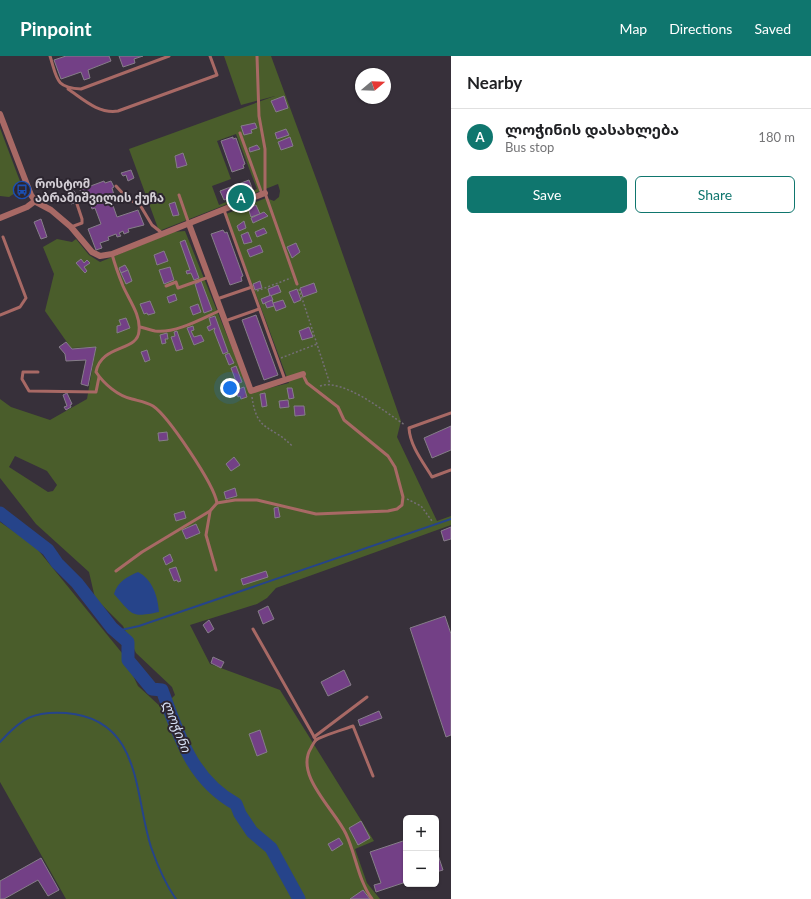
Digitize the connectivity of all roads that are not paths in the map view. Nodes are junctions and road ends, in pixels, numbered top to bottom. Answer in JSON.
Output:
{"nodes":[{"id":1,"x":50,"y":56,"type":"edge"},
{"id":2,"x":169,"y":56,"type":"edge"},
{"id":3,"x":210,"y":56,"type":"edge"},
{"id":4,"x":257,"y":56,"type":"edge"},
{"id":5,"x":68,"y":89,"type":"junction"},
{"id":6,"x":0,"y":114,"type":"edge"},
{"id":7,"x":240,"y":133,"type":"dead end"},
{"id":8,"x":116,"y":186,"type":"dead end"},
{"id":9,"x":263,"y":193,"type":"junction"},
{"id":10,"x":178,"y":195,"type":"dead end"},
{"id":11,"x":35,"y":201,"type":"junction"},
{"id":12,"x":77,"y":204,"type":"dead end"},
{"id":13,"x":224,"y":210,"type":"junction"},
{"id":14,"x":0,"y":218,"type":"edge"},
{"id":15,"x":189,"y":224,"type":"junction"},
{"id":16,"x":70,"y":227,"type":"junction"},
{"id":17,"x":163,"y":234,"type":"junction"},
{"id":18,"x":3,"y":237,"type":"dead end"},
{"id":19,"x":112,"y":254,"type":"junction"},
{"id":20,"x":209,"y":277,"type":"junction"},
{"id":21,"x":297,"y":284,"type":"road end"},
{"id":22,"x":166,"y":286,"type":"dead end"},
{"id":23,"x":252,"y":287,"type":"junction"},
{"id":24,"x":217,"y":299,"type":"junction"},
{"id":25,"x":260,"y":309,"type":"junction"},
{"id":26,"x":222,"y":310,"type":"junction"},
{"id":27,"x":0,"y":315,"type":"edge"},
{"id":28,"x":225,"y":321,"type":"junction"},
{"id":29,"x":140,"y":327,"type":"junction"},
{"id":30,"x":38,"y":372,"type":"dead end"},
{"id":31,"x":302,"y":374,"type":"joint"},
{"id":32,"x":99,"y":377,"type":"junction"},
{"id":33,"x":285,"y":380,"type":"junction"},
{"id":34,"x":451,"y":413,"type":"edge"},
{"id":35,"x":451,"y":470,"type":"edge"},
{"id":36,"x":217,"y":503,"type":"junction"},
{"id":37,"x":210,"y":511,"type":"junction"},
{"id":38,"x":216,"y":570,"type":"dead end"},
{"id":39,"x":116,"y":571,"type":"dead end"},
{"id":40,"x":253,"y":629,"type":"dead end"},
{"id":41,"x":367,"y":697,"type":"dead end"},
{"id":42,"x":315,"y":739,"type":"junction"},
{"id":43,"x":373,"y":776,"type":"dead end"},
{"id":44,"x":372,"y":899,"type":"edge"}],
"edges":[{"from":1,"to":5,"type":"lane"},
{"from":2,"to":5,"type":"lane"},
{"from":3,"to":5,"type":"lane"},
{"from":4,"to":9,"type":"lane"},
{"from":6,"to":11,"type":"street"},
{"from":7,"to":9,"type":"lane"},
{"from":8,"to":17,"type":"lane"},
{"from":9,"to":13,"type":"street"},
{"from":9,"to":21,"type":"lane"},
{"from":10,"to":15,"type":"lane"},
{"from":11,"to":14,"type":"street"},
{"from":11,"to":16,"type":"street"},
{"from":12,"to":16,"type":"lane"},
{"from":13,"to":15,"type":"street"},
{"from":13,"to":23,"type":"lane"},
{"from":15,"to":17,"type":"street"},
{"from":15,"to":20,"type":"street"},
{"from":16,"to":19,"type":"street"},
{"from":17,"to":19,"type":"street"},
{"from":18,"to":27,"type":"lane"},
{"from":19,"to":29,"type":"lane"},
{"from":20,"to":22,"type":"lane"},
{"from":20,"to":24,"type":"street"},
{"from":23,"to":24,"type":"lane"},
{"from":23,"to":25,"type":"lane"},
{"from":24,"to":26,"type":"street"},
{"from":25,"to":28,"type":"lane"},
{"from":25,"to":33,"type":"lane"},
{"from":26,"to":28,"type":"street"},
{"from":26,"to":29,"type":"lane"},
{"from":28,"to":33,"type":"street"},
{"from":29,"to":32,"type":"lane"},
{"from":30,"to":32,"type":"lane"},
{"from":31,"to":33,"type":"street"},
{"from":31,"to":36,"type":"lane"},
{"from":32,"to":36,"type":"lane"},
{"from":34,"to":35,"type":"lane"},
{"from":36,"to":37,"type":"lane"},
{"from":37,"to":38,"type":"lane"},
{"from":37,"to":39,"type":"lane"},
{"from":40,"to":42,"type":"lane"},
{"from":41,"to":42,"type":"lane"},
{"from":42,"to":43,"type":"lane"},
{"from":42,"to":44,"type":"lane"}]}
